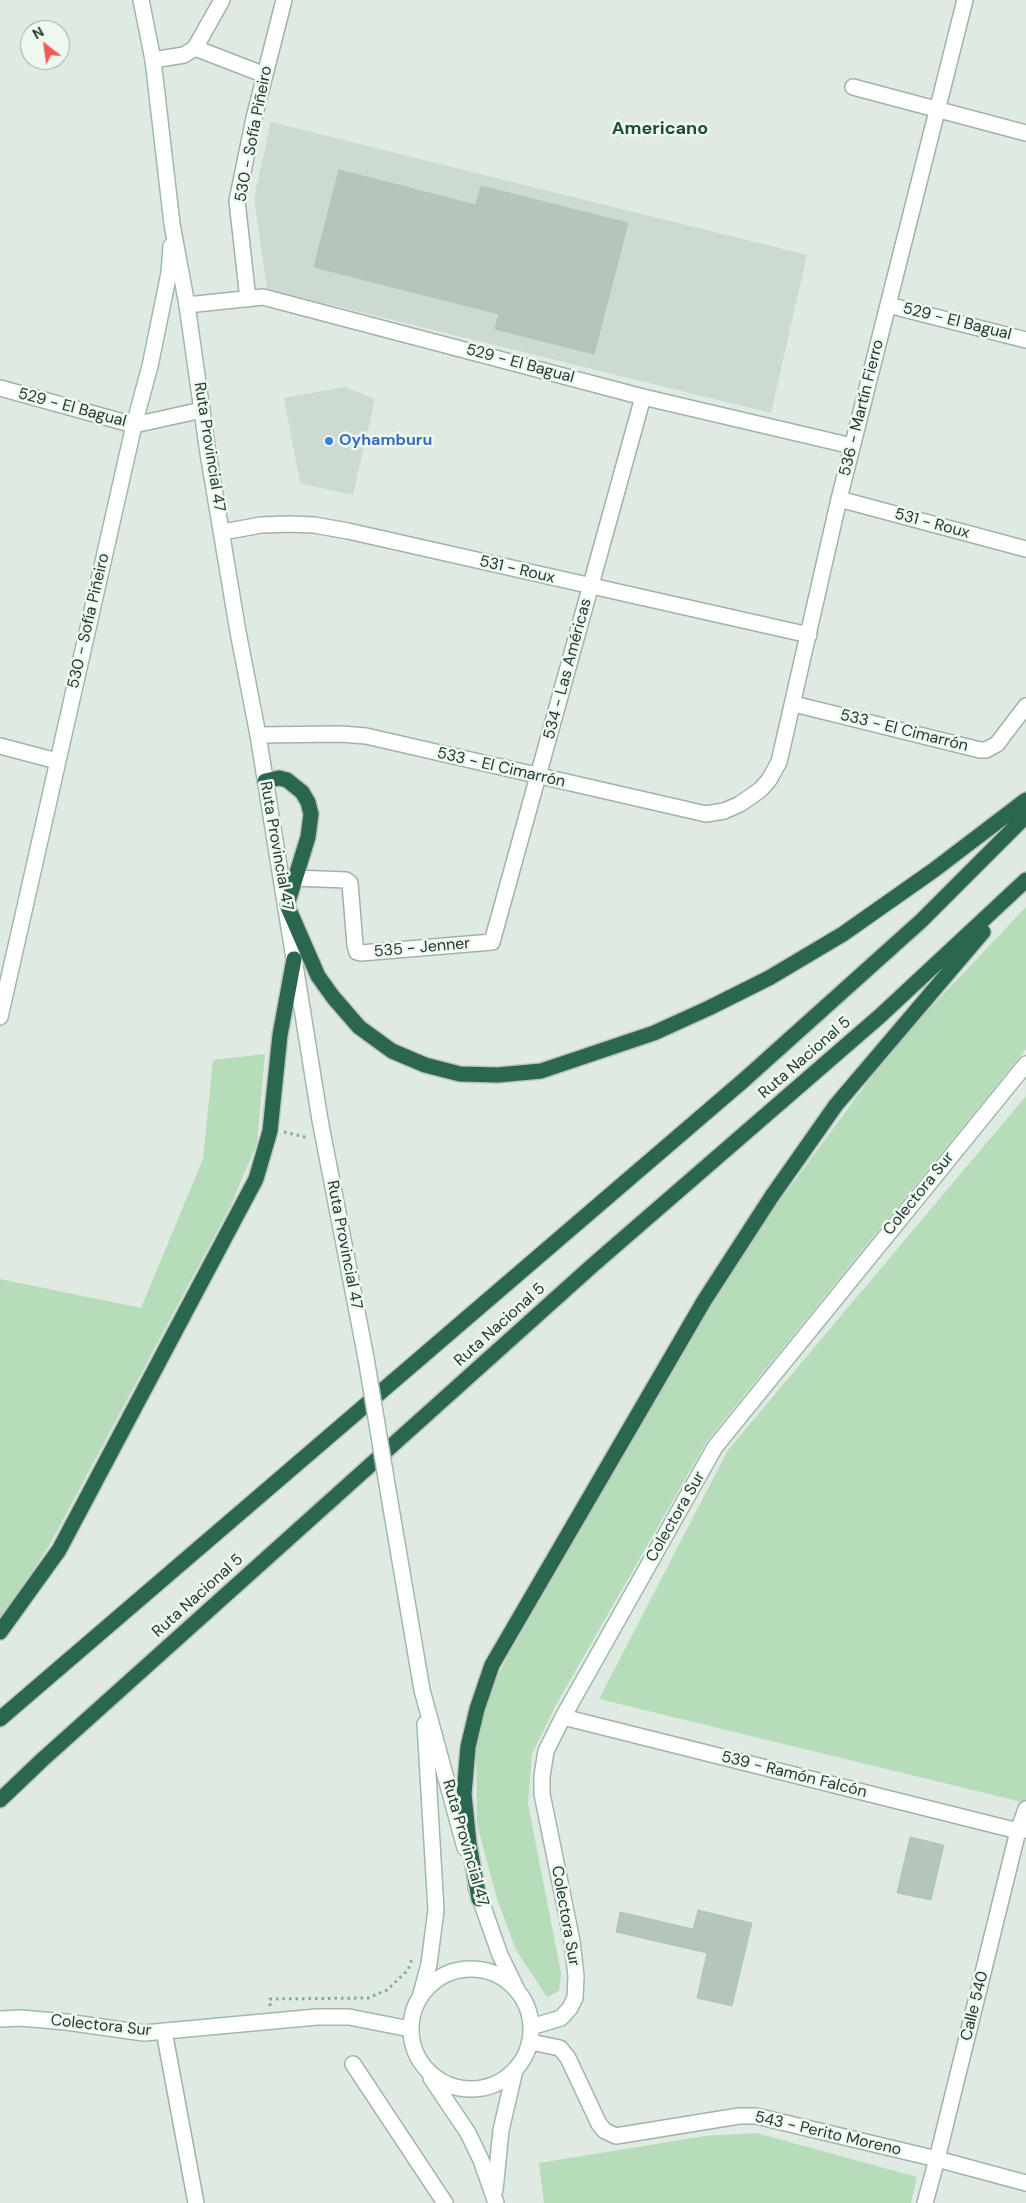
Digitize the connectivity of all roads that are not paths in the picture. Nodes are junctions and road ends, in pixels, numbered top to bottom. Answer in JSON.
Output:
{"nodes":[{"id":1,"x":141,"y":0,"type":"edge"},
{"id":2,"x":222,"y":0,"type":"edge"},
{"id":3,"x":284,"y":0,"type":"edge"},
{"id":4,"x":965,"y":0,"type":"edge"},
{"id":5,"x":194,"y":48,"type":"junction"},
{"id":6,"x":153,"y":60,"type":"junction"},
{"id":7,"x":264,"y":76,"type":"junction"},
{"id":8,"x":853,"y":87,"type":"dead end"},
{"id":9,"x":937,"y":111,"type":"junction"},
{"id":10,"x":1026,"y":133,"type":"edge"},
{"id":11,"x":172,"y":224,"type":"junction"},
{"id":12,"x":248,"y":298,"type":"junction"},
{"id":13,"x":187,"y":305,"type":"junction"},
{"id":14,"x":888,"y":305,"type":"junction"},
{"id":15,"x":1026,"y":340,"type":"edge"},
{"id":16,"x":0,"y":388,"type":"edge"},
{"id":17,"x":643,"y":396,"type":"junction"},
{"id":18,"x":202,"y":410,"type":"junction"},
{"id":19,"x":134,"y":425,"type":"junction"},
{"id":20,"x":852,"y":446,"type":"junction"},
{"id":21,"x":839,"y":499,"type":"junction"},
{"id":22,"x":222,"y":532,"type":"junction"},
{"id":23,"x":1026,"y":549,"type":"edge"},
{"id":24,"x":590,"y":587,"type":"junction"},
{"id":25,"x":809,"y":635,"type":"junction"},
{"id":26,"x":794,"y":704,"type":"junction"},
{"id":27,"x":1026,"y":706,"type":"edge"},
{"id":28,"x":258,"y":735,"type":"junction"},
{"id":29,"x":0,"y":746,"type":"edge"},
{"id":30,"x":57,"y":761,"type":"junction"},
{"id":31,"x":538,"y":777,"type":"junction"},
{"id":32,"x":265,"y":781,"type":"junction"},
{"id":33,"x":1026,"y":800,"type":"edge"},
{"id":34,"x":740,"y":804,"type":"joint"},
{"id":35,"x":1026,"y":816,"type":"edge"},
{"id":36,"x":295,"y":878,"type":"junction"},
{"id":37,"x":1026,"y":880,"type":"edge"},
{"id":38,"x":1026,"y":886,"type":"edge"},
{"id":39,"x":287,"y":905,"type":"junction"},
{"id":40,"x":492,"y":942,"type":"joint"},
{"id":41,"x":294,"y":959,"type":"junction"},
{"id":42,"x":0,"y":1017,"type":"edge"},
{"id":43,"x":1026,"y":1064,"type":"edge"},
{"id":44,"x":0,"y":1632,"type":"edge"},
{"id":45,"x":422,"y":1690,"type":"junction"},
{"id":46,"x":563,"y":1717,"type":"junction"},
{"id":47,"x":0,"y":1719,"type":"edge"},
{"id":48,"x":0,"y":1800,"type":"edge"},
{"id":49,"x":1026,"y":1809,"type":"edge"},
{"id":50,"x":1022,"y":1831,"type":"edge"},
{"id":51,"x":479,"y":1899,"type":"junction"},
{"id":52,"x":518,"y":1992,"type":"junction"},
{"id":53,"x":421,"y":1995,"type":"junction"},
{"id":54,"x":0,"y":2019,"type":"edge"},
{"id":55,"x":410,"y":2029,"type":"junction"},
{"id":56,"x":164,"y":2031,"type":"junction"},
{"id":57,"x":531,"y":2035,"type":"junction"},
{"id":58,"x":354,"y":2064,"type":"dead end"},
{"id":59,"x":422,"y":2065,"type":"junction"},
{"id":60,"x":515,"y":2070,"type":"junction"},
{"id":61,"x":937,"y":2159,"type":"junction"},
{"id":62,"x":1026,"y":2183,"type":"edge"},
{"id":63,"x":495,"y":2198,"type":"edge"},
{"id":64,"x":196,"y":2203,"type":"edge"},
{"id":65,"x":445,"y":2203,"type":"edge"},
{"id":66,"x":925,"y":2203,"type":"edge"}],
"edges":[{"from":1,"to":6,"type":"street","name":"Ruta Provincial 47"},
{"from":2,"to":5,"type":"street"},
{"from":3,"to":7,"type":"street","name":"530 - Sofía Piñeiro"},
{"from":4,"to":9,"type":"street","name":"536 - Martín Fierro"},
{"from":5,"to":6,"type":"street"},
{"from":5,"to":7,"type":"street"},
{"from":6,"to":11,"type":"street","name":"Ruta Provincial 47"},
{"from":7,"to":12,"type":"street","name":"530 - Sofía Piñeiro"},
{"from":8,"to":9,"type":"street"},
{"from":9,"to":10,"type":"street"},
{"from":9,"to":14,"type":"street","name":"536 - Martín Fierro"},
{"from":11,"to":13,"type":"street","name":"Ruta Provincial 47"},
{"from":11,"to":19,"type":"street","name":"530 - Sofía Piñeiro"},
{"from":12,"to":13,"type":"street","name":"529 - El Bagual"},
{"from":12,"to":17,"type":"street","name":"529 - El Bagual"},
{"from":13,"to":18,"type":"street","name":"Ruta Provincial 47"},
{"from":14,"to":15,"type":"street","name":"529 - El Bagual"},
{"from":14,"to":20,"type":"street","name":"536 - Martín Fierro"},
{"from":16,"to":19,"type":"street","name":"529 - El Bagual"},
{"from":17,"to":20,"type":"street","name":"529 - El Bagual"},
{"from":17,"to":24,"type":"street","name":"534 - Las Américas"},
{"from":18,"to":19,"type":"street","name":"529 - El Bagual"},
{"from":18,"to":22,"type":"street","name":"Ruta Provincial 47"},
{"from":19,"to":30,"type":"street","name":"530 - Sofía Piñeiro"},
{"from":20,"to":21,"type":"street","name":"536 - Martín Fierro"},
{"from":21,"to":23,"type":"street","name":"531 - Roux"},
{"from":21,"to":25,"type":"street","name":"536 - Martín Fierro"},
{"from":22,"to":24,"type":"street","name":"531 - Roux"},
{"from":22,"to":28,"type":"street","name":"Ruta Provincial 47"},
{"from":24,"to":25,"type":"street","name":"531 - Roux"},
{"from":24,"to":31,"type":"street","name":"534 - Las Américas"},
{"from":25,"to":26,"type":"street","name":"536 - Martín Fierro"},
{"from":26,"to":27,"type":"street","name":"533 - El Cimarrón"},
{"from":26,"to":34,"type":"street","name":"536 - Martín Fierro"},
{"from":28,"to":31,"type":"street","name":"533 - El Cimarrón"},
{"from":28,"to":32,"type":"street","name":"Ruta Provincial 47"},
{"from":29,"to":30,"type":"street"},
{"from":30,"to":42,"type":"street","name":"530 - Sofía Piñeiro"},
{"from":31,"to":34,"type":"street","name":"533 - El Cimarrón"},
{"from":31,"to":40,"type":"street","name":"534 - Las Américas"},
{"from":32,"to":36,"type":"highway"},
{"from":32,"to":39,"type":"street","name":"Ruta Provincial 47"},
{"from":33,"to":39,"type":"highway"},
{"from":35,"to":47,"type":"highway","name":"Ruta Nacional 5"},
{"from":36,"to":39,"type":"highway"},
{"from":36,"to":40,"type":"street","name":"535 - Jenner"},
{"from":37,"to":48,"type":"highway","name":"Ruta Nacional 5"},
{"from":38,"to":51,"type":"highway"},
{"from":39,"to":41,"type":"street","name":"Ruta Provincial 47"},
{"from":41,"to":44,"type":"highway"},
{"from":41,"to":45,"type":"street","name":"Ruta Provincial 47","bridge":true},
{"from":43,"to":46,"type":"street","name":"Colectora Sur"},
{"from":45,"to":51,"type":"street","name":"Ruta Provincial 47"},
{"from":45,"to":53,"type":"street","name":"Ruta Provincial 47"},
{"from":46,"to":50,"type":"street","name":"539 - Ramón Falcón"},
{"from":46,"to":57,"type":"street","name":"Colectora Sur"},
{"from":49,"to":50,"type":"street","name":"Calle 540"},
{"from":50,"to":61,"type":"street","name":"Calle 540"},
{"from":51,"to":52,"type":"street","name":"Ruta Provincial 47"},
{"from":52,"to":53,"type":"street"},
{"from":52,"to":57,"type":"street"},
{"from":53,"to":55,"type":"street"},
{"from":54,"to":56,"type":"street","name":"Colectora Sur"},
{"from":55,"to":56,"type":"street","name":"Colectora Sur"},
{"from":55,"to":59,"type":"street"},
{"from":56,"to":64,"type":"street"},
{"from":57,"to":60,"type":"street"},
{"from":57,"to":61,"type":"street","name":"543 - Perito Moreno"},
{"from":58,"to":65,"type":"street"},
{"from":59,"to":60,"type":"street"},
{"from":59,"to":63,"type":"street"},
{"from":60,"to":63,"type":"street"},
{"from":61,"to":62,"type":"street","name":"543 - Perito Moreno"},
{"from":61,"to":66,"type":"street","name":"Calle 540"}]}
